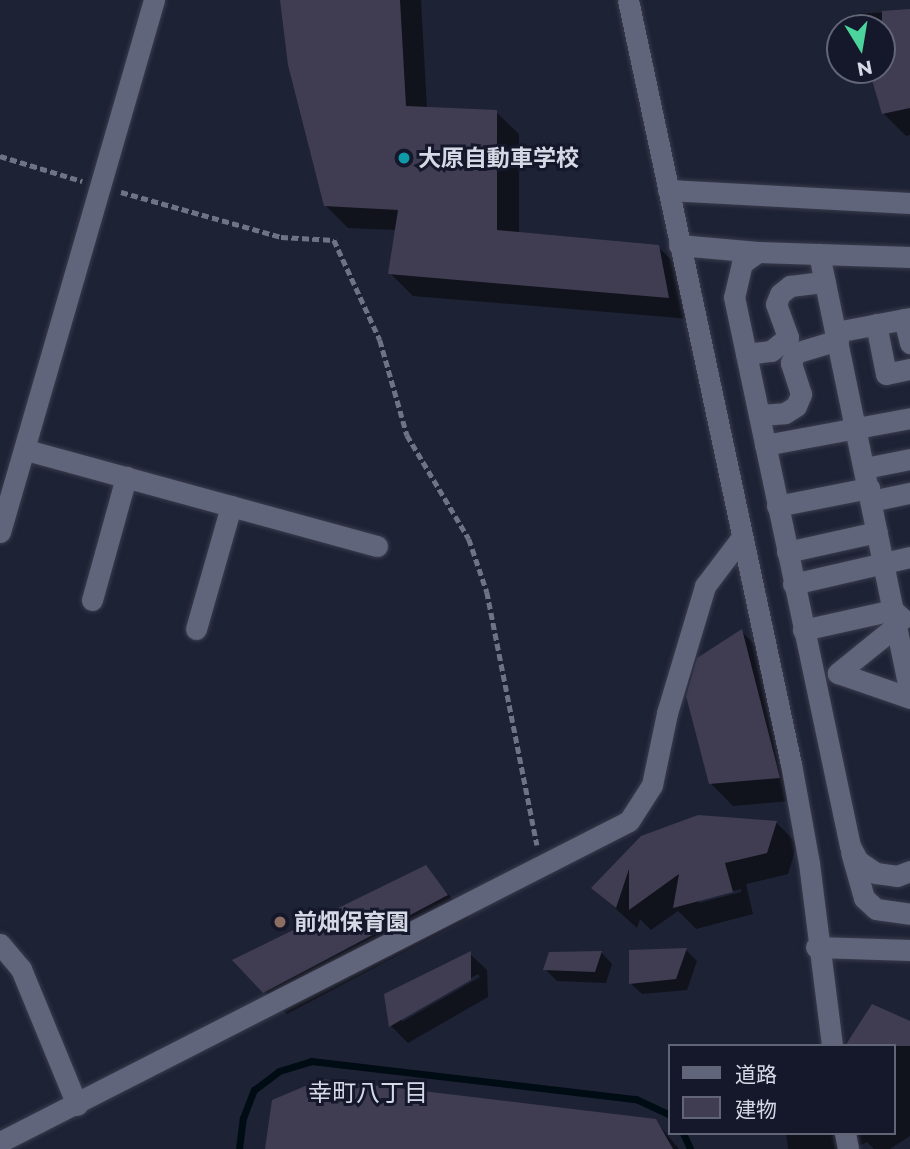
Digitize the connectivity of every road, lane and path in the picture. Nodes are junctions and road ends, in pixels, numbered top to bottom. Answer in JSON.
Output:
{"nodes":[{"id":1,"x":154,"y":0,"type":"edge"},
{"id":2,"x":628,"y":0,"type":"edge"},
{"id":3,"x":0,"y":156,"type":"edge"},
{"id":4,"x":102,"y":187,"type":"junction"},
{"id":5,"x":668,"y":190,"type":"junction"},
{"id":6,"x":910,"y":203,"type":"edge"},
{"id":7,"x":678,"y":245,"type":"junction"},
{"id":8,"x":758,"y":253,"type":"junction"},
{"id":9,"x":819,"y":254,"type":"junction"},
{"id":10,"x":910,"y":257,"type":"edge"},
{"id":11,"x":825,"y":282,"type":"junction"},
{"id":12,"x":907,"y":318,"type":"edge"},
{"id":13,"x":876,"y":324,"type":"junction"},
{"id":14,"x":837,"y":336,"type":"junction"},
{"id":15,"x":910,"y":343,"type":"edge"},
{"id":16,"x":746,"y":354,"type":"junction"},
{"id":17,"x":910,"y":369,"type":"edge"},
{"id":18,"x":759,"y":415,"type":"junction"},
{"id":19,"x":910,"y":418,"type":"edge"},
{"id":20,"x":855,"y":428,"type":"junction"},
{"id":21,"x":765,"y":445,"type":"junction"},
{"id":22,"x":26,"y":450,"type":"junction"},
{"id":23,"x":910,"y":459,"type":"edge"},
{"id":24,"x":126,"y":477,"type":"junction"},
{"id":25,"x":868,"y":486,"type":"junction"},
{"id":26,"x":910,"y":493,"type":"edge"},
{"id":27,"x":231,"y":506,"type":"junction"},
{"id":28,"x":777,"y":506,"type":"junction"},
{"id":29,"x":0,"y":532,"type":"edge"},
{"id":30,"x":877,"y":532,"type":"junction"},
{"id":31,"x":742,"y":537,"type":"junction"},
{"id":32,"x":377,"y":546,"type":"dead end"},
{"id":33,"x":787,"y":552,"type":"junction"},
{"id":34,"x":910,"y":557,"type":"edge"},
{"id":35,"x":884,"y":563,"type":"junction"},
{"id":36,"x":793,"y":584,"type":"junction"},
{"id":37,"x":92,"y":600,"type":"dead end"},
{"id":38,"x":900,"y":620,"type":"edge"},
{"id":39,"x":195,"y":629,"type":"dead end"},
{"id":40,"x":803,"y":630,"type":"junction"},
{"id":41,"x":909,"y":688,"type":"edge"},
{"id":42,"x":850,"y":846,"type":"junction"},
{"id":43,"x":540,"y":866,"type":"junction"},
{"id":44,"x":910,"y":871,"type":"edge"},
{"id":45,"x":910,"y":914,"type":"edge"},
{"id":46,"x":0,"y":944,"type":"edge"},
{"id":47,"x":816,"y":947,"type":"junction"},
{"id":48,"x":910,"y":950,"type":"edge"},
{"id":49,"x":832,"y":1044,"type":"edge"},
{"id":50,"x":77,"y":1105,"type":"junction"},
{"id":51,"x":0,"y":1143,"type":"edge"}],
"edges":[{"from":1,"to":4,"type":"street"},
{"from":2,"to":5,"type":"street"},
{"from":3,"to":4,"type":"path"},
{"from":4,"to":22,"type":"street"},
{"from":4,"to":43,"type":"path"},
{"from":5,"to":6,"type":"street"},
{"from":5,"to":7,"type":"street"},
{"from":7,"to":8,"type":"street"},
{"from":7,"to":31,"type":"street"},
{"from":8,"to":9,"type":"street"},
{"from":8,"to":16,"type":"street"},
{"from":9,"to":10,"type":"street"},
{"from":9,"to":11,"type":"street"},
{"from":11,"to":14,"type":"street"},
{"from":11,"to":16,"type":"street"},
{"from":12,"to":13,"type":"street"},
{"from":12,"to":15,"type":"street"},
{"from":13,"to":14,"type":"street"},
{"from":13,"to":17,"type":"street"},
{"from":14,"to":18,"type":"street"},
{"from":14,"to":20,"type":"street"},
{"from":16,"to":18,"type":"street"},
{"from":18,"to":21,"type":"street"},
{"from":19,"to":20,"type":"street"},
{"from":20,"to":21,"type":"street"},
{"from":20,"to":25,"type":"street"},
{"from":21,"to":28,"type":"street"},
{"from":22,"to":24,"type":"street"},
{"from":22,"to":29,"type":"street"},
{"from":23,"to":25,"type":"street"},
{"from":24,"to":27,"type":"street"},
{"from":24,"to":37,"type":"street"},
{"from":25,"to":26,"type":"street"},
{"from":25,"to":28,"type":"street"},
{"from":25,"to":30,"type":"street"},
{"from":27,"to":32,"type":"street"},
{"from":27,"to":39,"type":"street"},
{"from":28,"to":33,"type":"street"},
{"from":30,"to":33,"type":"street"},
{"from":30,"to":35,"type":"street"},
{"from":31,"to":43,"type":"street"},
{"from":31,"to":47,"type":"street"},
{"from":33,"to":36,"type":"street"},
{"from":34,"to":35,"type":"street"},
{"from":35,"to":36,"type":"street"},
{"from":35,"to":38,"type":"street"},
{"from":36,"to":40,"type":"street"},
{"from":38,"to":40,"type":"street"},
{"from":38,"to":41,"type":"street"},
{"from":38,"to":41,"type":"street"},
{"from":40,"to":42,"type":"street"},
{"from":42,"to":44,"type":"street"},
{"from":42,"to":45,"type":"street"},
{"from":43,"to":50,"type":"street"},
{"from":46,"to":50,"type":"street"},
{"from":47,"to":48,"type":"street"},
{"from":47,"to":49,"type":"street"},
{"from":50,"to":51,"type":"street"}]}
